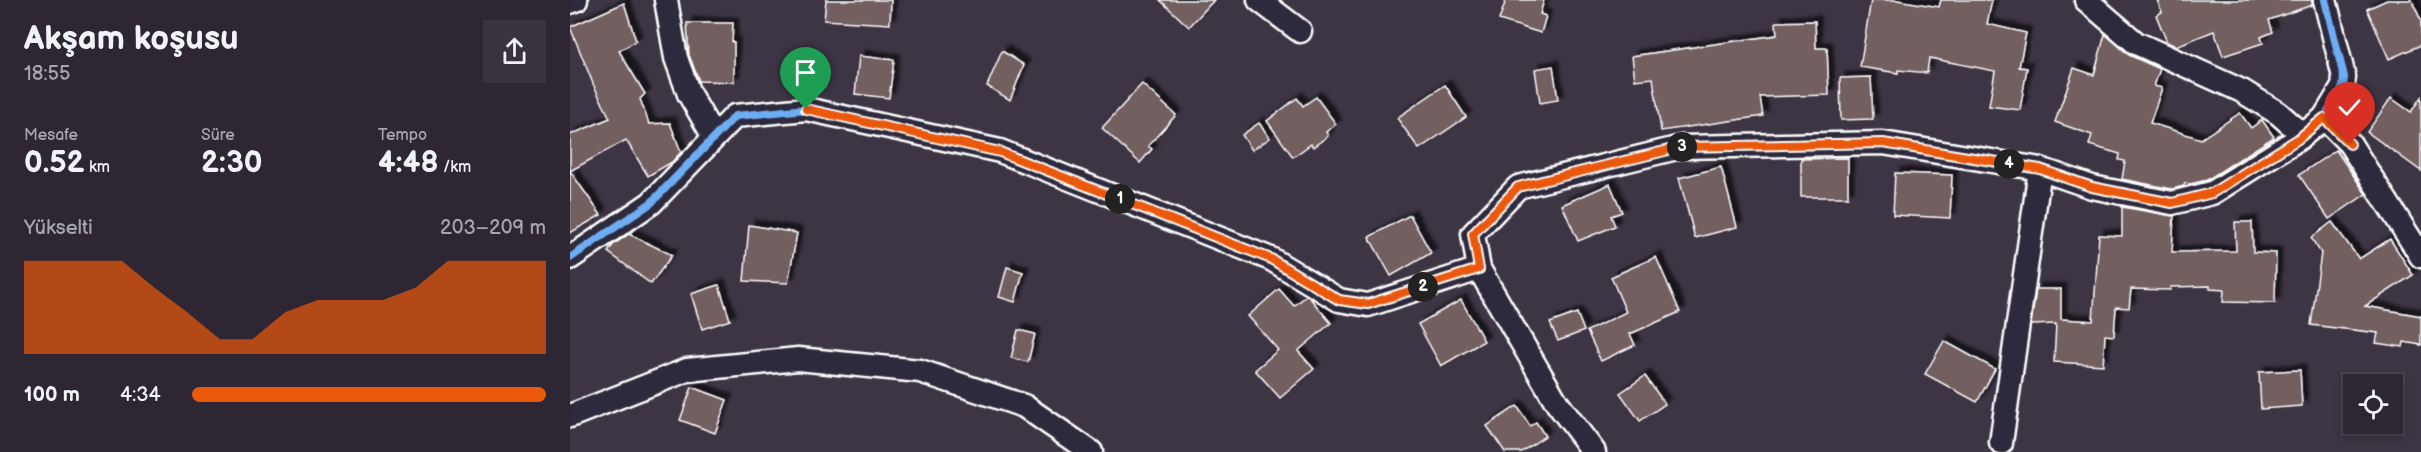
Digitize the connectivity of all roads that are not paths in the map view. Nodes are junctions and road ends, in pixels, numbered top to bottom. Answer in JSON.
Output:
{"nodes":[{"id":1,"x":576,"y":0,"type":"edge"},
{"id":2,"x":666,"y":0,"type":"edge"},
{"id":3,"x":1259,"y":0,"type":"edge"},
{"id":4,"x":2325,"y":0,"type":"edge"},
{"id":5,"x":2090,"y":1,"type":"edge"},
{"id":6,"x":570,"y":2,"type":"edge"},
{"id":7,"x":1300,"y":31,"type":"dead end"},
{"id":8,"x":2324,"y":118,"type":"junction"},
{"id":9,"x":2303,"y":135,"type":"junction"},
{"id":10,"x":714,"y":137,"type":"junction"},
{"id":11,"x":2040,"y":169,"type":"junction"},
{"id":12,"x":2421,"y":256,"type":"edge"},
{"id":13,"x":570,"y":258,"type":"edge"},
{"id":14,"x":1479,"y":269,"type":"junction"},
{"id":15,"x":570,"y":416,"type":"edge"},
{"id":16,"x":2001,"y":443,"type":"dead end"},
{"id":17,"x":1091,"y":452,"type":"edge"},
{"id":18,"x":1594,"y":452,"type":"edge"}],
"edges":[{"from":1,"to":6,"type":"street"},
{"from":2,"to":10,"type":"street"},
{"from":3,"to":7,"type":"street"},
{"from":4,"to":8,"type":"street"},
{"from":5,"to":9,"type":"street"},
{"from":8,"to":9,"type":"street"},
{"from":8,"to":12,"type":"street"},
{"from":9,"to":11,"type":"street"},
{"from":10,"to":13,"type":"street"},
{"from":10,"to":14,"type":"street"},
{"from":11,"to":14,"type":"street"},
{"from":11,"to":16,"type":"street"},
{"from":14,"to":18,"type":"street"},
{"from":15,"to":17,"type":"street"}]}
